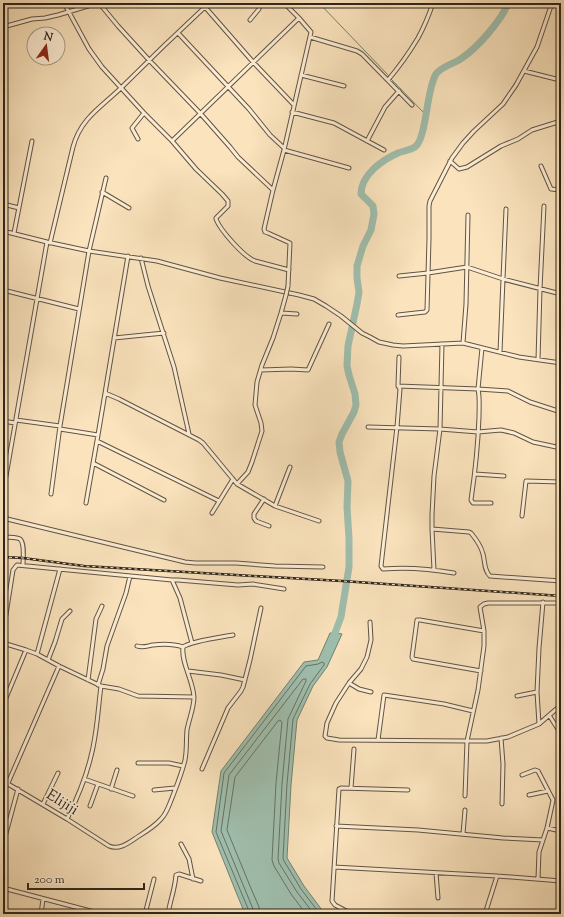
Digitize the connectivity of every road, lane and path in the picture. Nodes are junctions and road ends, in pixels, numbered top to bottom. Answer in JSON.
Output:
{"nodes":[{"id":1,"x":64,"y":3,"type":"edge"},
{"id":2,"x":98,"y":3,"type":"edge"},
{"id":3,"x":260,"y":3,"type":"edge"},
{"id":4,"x":284,"y":3,"type":"edge"},
{"id":5,"x":433,"y":3,"type":"edge"},
{"id":6,"x":552,"y":3,"type":"edge"},
{"id":7,"x":205,"y":5,"type":"edge"},
{"id":8,"x":70,"y":12,"type":"junction"},
{"id":9,"x":299,"y":18,"type":"junction"},
{"id":10,"x":250,"y":20,"type":"dead end"},
{"id":11,"x":3,"y":27,"type":"edge"},
{"id":12,"x":178,"y":32,"type":"junction"},
{"id":13,"x":310,"y":37,"type":"junction"},
{"id":14,"x":149,"y":60,"type":"junction"},
{"id":15,"x":253,"y":62,"type":"junction"},
{"id":16,"x":524,"y":71,"type":"junction"},
{"id":17,"x":301,"y":76,"type":"junction"},
{"id":18,"x":390,"y":79,"type":"junction"},
{"id":19,"x":560,"y":80,"type":"edge"},
{"id":20,"x":227,"y":86,"type":"junction"},
{"id":21,"x":344,"y":86,"type":"dead end"},
{"id":22,"x":121,"y":88,"type":"junction"},
{"id":23,"x":399,"y":91,"type":"junction"},
{"id":24,"x":294,"y":105,"type":"junction"},
{"id":25,"x":412,"y":105,"type":"dead end"},
{"id":26,"x":292,"y":112,"type":"junction"},
{"id":27,"x":144,"y":113,"type":"junction"},
{"id":28,"x":200,"y":113,"type":"junction"},
{"id":29,"x":561,"y":121,"type":"edge"},
{"id":30,"x":138,"y":139,"type":"dead end"},
{"id":31,"x":172,"y":140,"type":"junction"},
{"id":32,"x":32,"y":141,"type":"dead end"},
{"id":33,"x":366,"y":141,"type":"junction"},
{"id":34,"x":284,"y":149,"type":"junction"},
{"id":35,"x":384,"y":150,"type":"dead end"},
{"id":36,"x":450,"y":161,"type":"junction"},
{"id":37,"x":541,"y":166,"type":"dead end"},
{"id":38,"x":349,"y":168,"type":"dead end"},
{"id":39,"x":106,"y":178,"type":"dead end"},
{"id":40,"x":273,"y":190,"type":"junction"},
{"id":41,"x":561,"y":190,"type":"edge"},
{"id":42,"x":102,"y":192,"type":"junction"},
{"id":43,"x":3,"y":204,"type":"edge"},
{"id":44,"x":544,"y":206,"type":"dead end"},
{"id":45,"x":18,"y":208,"type":"junction"},
{"id":46,"x":129,"y":208,"type":"dead end"},
{"id":47,"x":506,"y":209,"type":"dead end"},
{"id":48,"x":468,"y":215,"type":"dead end"},
{"id":49,"x":4,"y":231,"type":"edge"},
{"id":50,"x":14,"y":233,"type":"junction"},
{"id":51,"x":48,"y":242,"type":"junction"},
{"id":52,"x":89,"y":251,"type":"junction"},
{"id":53,"x":3,"y":252,"type":"edge"},
{"id":54,"x":128,"y":256,"type":"junction"},
{"id":55,"x":141,"y":258,"type":"junction"},
{"id":56,"x":467,"y":267,"type":"junction"},
{"id":57,"x":289,"y":270,"type":"junction"},
{"id":58,"x":428,"y":273,"type":"junction"},
{"id":59,"x":399,"y":276,"type":"dead end"},
{"id":60,"x":502,"y":279,"type":"junction"},
{"id":61,"x":540,"y":289,"type":"junction"},
{"id":62,"x":3,"y":290,"type":"edge"},
{"id":63,"x":561,"y":294,"type":"edge"},
{"id":64,"x":36,"y":299,"type":"junction"},
{"id":65,"x":79,"y":309,"type":"junction"},
{"id":66,"x":281,"y":313,"type":"junction"},
{"id":67,"x":297,"y":314,"type":"dead end"},
{"id":68,"x":398,"y":315,"type":"dead end"},
{"id":69,"x":329,"y":324,"type":"dead end"},
{"id":70,"x":164,"y":333,"type":"junction"},
{"id":71,"x":114,"y":338,"type":"junction"},
{"id":72,"x":463,"y":343,"type":"junction"},
{"id":73,"x":442,"y":344,"type":"junction"},
{"id":74,"x":482,"y":348,"type":"junction"},
{"id":75,"x":500,"y":352,"type":"junction"},
{"id":76,"x":399,"y":358,"type":"dead end"},
{"id":77,"x":538,"y":360,"type":"junction"},
{"id":78,"x":561,"y":364,"type":"edge"},
{"id":79,"x":261,"y":370,"type":"junction"},
{"id":80,"x":398,"y":386,"type":"junction"},
{"id":81,"x":440,"y":388,"type":"junction"},
{"id":82,"x":478,"y":389,"type":"junction"},
{"id":83,"x":105,"y":393,"type":"junction"},
{"id":84,"x":561,"y":412,"type":"edge"},
{"id":85,"x":3,"y":421,"type":"edge"},
{"id":86,"x":16,"y":421,"type":"junction"},
{"id":87,"x":60,"y":427,"type":"junction"},
{"id":88,"x":368,"y":427,"type":"dead end"},
{"id":89,"x":397,"y":427,"type":"junction"},
{"id":90,"x":440,"y":429,"type":"junction"},
{"id":91,"x":478,"y":432,"type":"junction"},
{"id":92,"x":189,"y":434,"type":"junction"},
{"id":93,"x":98,"y":435,"type":"junction"},
{"id":94,"x":97,"y":441,"type":"junction"},
{"id":95,"x":561,"y":448,"type":"edge"},
{"id":96,"x":93,"y":463,"type":"junction"},
{"id":97,"x":290,"y":467,"type":"dead end"},
{"id":98,"x":475,"y":474,"type":"junction"},
{"id":99,"x":6,"y":476,"type":"dead end"},
{"id":100,"x":504,"y":476,"type":"dead end"},
{"id":101,"x":233,"y":479,"type":"junction"},
{"id":102,"x":560,"y":482,"type":"edge"},
{"id":103,"x":237,"y":484,"type":"junction"},
{"id":104,"x":561,"y":490,"type":"edge"},
{"id":105,"x":51,"y":494,"type":"dead end"},
{"id":106,"x":264,"y":499,"type":"junction"},
{"id":107,"x":164,"y":500,"type":"dead end"},
{"id":108,"x":219,"y":501,"type":"junction"},
{"id":109,"x":86,"y":503,"type":"dead end"},
{"id":110,"x":491,"y":503,"type":"dead end"},
{"id":111,"x":275,"y":506,"type":"junction"},
{"id":112,"x":212,"y":513,"type":"dead end"},
{"id":113,"x":522,"y":516,"type":"dead end"},
{"id":114,"x":3,"y":518,"type":"edge"},
{"id":115,"x":319,"y":521,"type":"dead end"},
{"id":116,"x":269,"y":526,"type":"dead end"},
{"id":117,"x":432,"y":529,"type":"junction"},
{"id":118,"x":3,"y":537,"type":"edge"},
{"id":119,"x":23,"y":565,"type":"junction"},
{"id":120,"x":323,"y":567,"type":"dead end"},
{"id":121,"x":60,"y":569,"type":"junction"},
{"id":122,"x":434,"y":570,"type":"junction"},
{"id":123,"x":454,"y":573,"type":"dead end"},
{"id":124,"x":130,"y":576,"type":"junction"},
{"id":125,"x":172,"y":580,"type":"junction"},
{"id":126,"x":561,"y":581,"type":"edge"},
{"id":127,"x":284,"y":589,"type":"dead end"},
{"id":128,"x":543,"y":602,"type":"junction"},
{"id":129,"x":561,"y":603,"type":"edge"},
{"id":130,"x":102,"y":606,"type":"dead end"},
{"id":131,"x":261,"y":608,"type":"dead end"},
{"id":132,"x":70,"y":611,"type":"dead end"},
{"id":133,"x":370,"y":622,"type":"dead end"},
{"id":134,"x":484,"y":632,"type":"junction"},
{"id":135,"x":3,"y":633,"type":"edge"},
{"id":136,"x":233,"y":635,"type":"dead end"},
{"id":137,"x":3,"y":643,"type":"edge"},
{"id":138,"x":192,"y":643,"type":"junction"},
{"id":139,"x":137,"y":646,"type":"dead end"},
{"id":140,"x":183,"y":646,"type":"junction"},
{"id":141,"x":26,"y":650,"type":"junction"},
{"id":142,"x":37,"y":654,"type":"junction"},
{"id":143,"x":48,"y":660,"type":"junction"},
{"id":144,"x":59,"y":666,"type":"junction"},
{"id":145,"x":481,"y":671,"type":"junction"},
{"id":146,"x":188,"y":672,"type":"junction"},
{"id":147,"x":88,"y":680,"type":"junction"},
{"id":148,"x":244,"y":680,"type":"junction"},
{"id":149,"x":349,"y":684,"type":"junction"},
{"id":150,"x":99,"y":686,"type":"junction"},
{"id":151,"x":371,"y":692,"type":"dead end"},
{"id":152,"x":537,"y":692,"type":"junction"},
{"id":153,"x":517,"y":696,"type":"dead end"},
{"id":154,"x":194,"y":697,"type":"junction"},
{"id":155,"x":3,"y":705,"type":"edge"},
{"id":156,"x":561,"y":705,"type":"edge"},
{"id":157,"x":473,"y":710,"type":"junction"},
{"id":158,"x":549,"y":714,"type":"junction"},
{"id":159,"x":540,"y":724,"type":"junction"},
{"id":160,"x":561,"y":734,"type":"edge"},
{"id":161,"x":501,"y":738,"type":"junction"},
{"id":162,"x":378,"y":740,"type":"junction"},
{"id":163,"x":467,"y":741,"type":"junction"},
{"id":164,"x":354,"y":749,"type":"dead end"},
{"id":165,"x":138,"y":763,"type":"dead end"},
{"id":166,"x":183,"y":766,"type":"junction"},
{"id":167,"x":202,"y":769,"type":"dead end"},
{"id":168,"x":117,"y":770,"type":"dead end"},
{"id":169,"x":58,"y":773,"type":"dead end"},
{"id":170,"x":522,"y":775,"type":"dead end"},
{"id":171,"x":84,"y":779,"type":"junction"},
{"id":172,"x":3,"y":781,"type":"edge"},
{"id":173,"x":8,"y":783,"type":"junction"},
{"id":174,"x":98,"y":784,"type":"junction"},
{"id":175,"x":175,"y":788,"type":"junction"},
{"id":176,"x":351,"y":788,"type":"junction"},
{"id":177,"x":18,"y":789,"type":"junction"},
{"id":178,"x":111,"y":789,"type":"junction"},
{"id":179,"x":154,"y":790,"type":"dead end"},
{"id":180,"x":408,"y":790,"type":"dead end"},
{"id":181,"x":548,"y":791,"type":"junction"},
{"id":182,"x":529,"y":795,"type":"dead end"},
{"id":183,"x":133,"y":796,"type":"dead end"},
{"id":184,"x":465,"y":796,"type":"dead end"},
{"id":185,"x":43,"y":804,"type":"junction"},
{"id":186,"x":502,"y":804,"type":"dead end"},
{"id":187,"x":90,"y":806,"type":"dead end"},
{"id":188,"x":465,"y":810,"type":"dead end"},
{"id":189,"x":67,"y":819,"type":"junction"},
{"id":190,"x":336,"y":826,"type":"junction"},
{"id":191,"x":547,"y":828,"type":"junction"},
{"id":192,"x":561,"y":831,"type":"edge"},
{"id":193,"x":463,"y":834,"type":"junction"},
{"id":194,"x":543,"y":840,"type":"junction"},
{"id":195,"x":3,"y":844,"type":"edge"},
{"id":196,"x":181,"y":844,"type":"dead end"},
{"id":197,"x":334,"y":867,"type":"junction"},
{"id":198,"x":436,"y":873,"type":"junction"},
{"id":199,"x":497,"y":876,"type":"junction"},
{"id":200,"x":193,"y":878,"type":"junction"},
{"id":201,"x":154,"y":879,"type":"dead end"},
{"id":202,"x":538,"y":879,"type":"junction"},
{"id":203,"x":202,"y":881,"type":"dead end"},
{"id":204,"x":561,"y":881,"type":"edge"},
{"id":205,"x":3,"y":888,"type":"edge"},
{"id":206,"x":43,"y":898,"type":"junction"},
{"id":207,"x":438,"y":898,"type":"dead end"},
{"id":208,"x":79,"y":908,"type":"junction"},
{"id":209,"x":41,"y":914,"type":"edge"},
{"id":210,"x":77,"y":914,"type":"edge"},
{"id":211,"x":102,"y":914,"type":"edge"},
{"id":212,"x":144,"y":914,"type":"edge"},
{"id":213,"x":168,"y":914,"type":"edge"},
{"id":214,"x":352,"y":914,"type":"edge"},
{"id":215,"x":485,"y":914,"type":"edge"}],
"edges":[{"from":1,"to":8,"type":"street"},
{"from":2,"to":8,"type":"street"},
{"from":2,"to":14,"type":"street"},
{"from":3,"to":10,"type":"street"},
{"from":4,"to":9,"type":"street"},
{"from":5,"to":18,"type":"street"},
{"from":6,"to":16,"type":"street"},
{"from":7,"to":12,"type":"street"},
{"from":7,"to":15,"type":"street"},
{"from":8,"to":11,"type":"street"},
{"from":8,"to":22,"type":"street"},
{"from":9,"to":13,"type":"street"},
{"from":9,"to":15,"type":"street"},
{"from":12,"to":14,"type":"street"},
{"from":12,"to":20,"type":"street"},
{"from":13,"to":17,"type":"street"},
{"from":13,"to":18,"type":"street"},
{"from":14,"to":22,"type":"street"},
{"from":14,"to":28,"type":"street"},
{"from":15,"to":20,"type":"street"},
{"from":15,"to":24,"type":"street"},
{"from":16,"to":19,"type":"street"},
{"from":16,"to":36,"type":"street"},
{"from":17,"to":21,"type":"street"},
{"from":17,"to":24,"type":"street"},
{"from":18,"to":23,"type":"street"},
{"from":20,"to":28,"type":"street"},
{"from":20,"to":34,"type":"street"},
{"from":22,"to":27,"type":"street"},
{"from":22,"to":51,"type":"street"},
{"from":23,"to":25,"type":"street"},
{"from":23,"to":33,"type":"street"},
{"from":24,"to":26,"type":"street"},
{"from":26,"to":33,"type":"street"},
{"from":26,"to":34,"type":"street"},
{"from":27,"to":30,"type":"street"},
{"from":27,"to":31,"type":"street"},
{"from":28,"to":31,"type":"street"},
{"from":28,"to":40,"type":"street"},
{"from":29,"to":36,"type":"street"},
{"from":31,"to":57,"type":"street"},
{"from":32,"to":45,"type":"street"},
{"from":33,"to":35,"type":"street"},
{"from":34,"to":38,"type":"street"},
{"from":34,"to":40,"type":"street"},
{"from":36,"to":58,"type":"street"},
{"from":37,"to":41,"type":"street"},
{"from":39,"to":42,"type":"street"},
{"from":40,"to":57,"type":"street"},
{"from":42,"to":46,"type":"street"},
{"from":42,"to":52,"type":"street"},
{"from":43,"to":45,"type":"street"},
{"from":44,"to":61,"type":"street"},
{"from":45,"to":50,"type":"street"},
{"from":47,"to":60,"type":"street"},
{"from":48,"to":56,"type":"street"},
{"from":49,"to":50,"type":"street"},
{"from":49,"to":53,"type":"street"},
{"from":50,"to":51,"type":"street"},
{"from":51,"to":52,"type":"street"},
{"from":51,"to":64,"type":"street"},
{"from":52,"to":54,"type":"street"},
{"from":52,"to":65,"type":"street"},
{"from":54,"to":55,"type":"street"},
{"from":54,"to":71,"type":"street"},
{"from":55,"to":70,"type":"street"},
{"from":55,"to":73,"type":"street"},
{"from":56,"to":58,"type":"street"},
{"from":56,"to":60,"type":"street"},
{"from":56,"to":72,"type":"street"},
{"from":57,"to":66,"type":"street","bridge":true},
{"from":58,"to":59,"type":"street"},
{"from":58,"to":68,"type":"street"},
{"from":60,"to":61,"type":"street"},
{"from":60,"to":75,"type":"street"},
{"from":61,"to":63,"type":"street"},
{"from":61,"to":77,"type":"street"},
{"from":62,"to":64,"type":"street"},
{"from":64,"to":65,"type":"street"},
{"from":64,"to":86,"type":"street"},
{"from":65,"to":87,"type":"street"},
{"from":66,"to":67,"type":"street"},
{"from":66,"to":79,"type":"street"},
{"from":69,"to":79,"type":"street"},
{"from":70,"to":71,"type":"street"},
{"from":70,"to":92,"type":"street"},
{"from":71,"to":83,"type":"street"},
{"from":72,"to":73,"type":"street"},
{"from":72,"to":74,"type":"street"},
{"from":73,"to":81,"type":"street"},
{"from":74,"to":75,"type":"street"},
{"from":74,"to":82,"type":"street"},
{"from":75,"to":77,"type":"street"},
{"from":76,"to":80,"type":"street"},
{"from":77,"to":78,"type":"street"},
{"from":79,"to":103,"type":"street"},
{"from":80,"to":81,"type":"street"},
{"from":80,"to":89,"type":"street"},
{"from":81,"to":82,"type":"street"},
{"from":81,"to":90,"type":"street"},
{"from":82,"to":84,"type":"street"},
{"from":82,"to":91,"type":"street"},
{"from":83,"to":92,"type":"street"},
{"from":83,"to":93,"type":"street"},
{"from":85,"to":86,"type":"street"},
{"from":86,"to":87,"type":"street"},
{"from":86,"to":99,"type":"street"},
{"from":87,"to":93,"type":"street"},
{"from":87,"to":105,"type":"street"},
{"from":88,"to":89,"type":"street"},
{"from":89,"to":90,"type":"street"},
{"from":89,"to":122,"type":"street"},
{"from":90,"to":91,"type":"street"},
{"from":90,"to":117,"type":"street"},
{"from":91,"to":95,"type":"street"},
{"from":91,"to":98,"type":"street"},
{"from":92,"to":101,"type":"street"},
{"from":93,"to":94,"type":"street"},
{"from":94,"to":96,"type":"street"},
{"from":94,"to":108,"type":"street"},
{"from":96,"to":107,"type":"street"},
{"from":96,"to":109,"type":"street"},
{"from":97,"to":111,"type":"street"},
{"from":98,"to":100,"type":"street"},
{"from":98,"to":110,"type":"street"},
{"from":101,"to":103,"type":"street"},
{"from":101,"to":108,"type":"street"},
{"from":102,"to":104,"type":"street"},
{"from":102,"to":113,"type":"street"},
{"from":103,"to":106,"type":"street"},
{"from":106,"to":111,"type":"street"},
{"from":106,"to":116,"type":"street"},
{"from":108,"to":112,"type":"street"},
{"from":111,"to":115,"type":"street"},
{"from":114,"to":120,"type":"street"},
{"from":117,"to":122,"type":"street"},
{"from":117,"to":126,"type":"street"},
{"from":118,"to":119,"type":"street"},
{"from":119,"to":121,"type":"street"},
{"from":119,"to":135,"type":"street"},
{"from":121,"to":124,"type":"street"},
{"from":121,"to":142,"type":"street"},
{"from":122,"to":123,"type":"street"},
{"from":124,"to":125,"type":"street"},
{"from":124,"to":150,"type":"street"},
{"from":125,"to":127,"type":"street"},
{"from":125,"to":138,"type":"street"},
{"from":128,"to":129,"type":"street"},
{"from":128,"to":134,"type":"street"},
{"from":128,"to":152,"type":"street"},
{"from":130,"to":147,"type":"street"},
{"from":131,"to":148,"type":"street"},
{"from":132,"to":143,"type":"street"},
{"from":133,"to":149,"type":"street"},
{"from":134,"to":145,"type":"street"},
{"from":134,"to":145,"type":"street"},
{"from":136,"to":138,"type":"street"},
{"from":137,"to":141,"type":"street"},
{"from":138,"to":140,"type":"street"},
{"from":139,"to":140,"type":"street"},
{"from":140,"to":146,"type":"street"},
{"from":141,"to":142,"type":"street"},
{"from":141,"to":155,"type":"street"},
{"from":142,"to":143,"type":"street"},
{"from":143,"to":144,"type":"street"},
{"from":144,"to":147,"type":"street"},
{"from":144,"to":173,"type":"street"},
{"from":145,"to":157,"type":"street"},
{"from":146,"to":148,"type":"street"},
{"from":146,"to":154,"type":"street"},
{"from":147,"to":150,"type":"street"},
{"from":148,"to":167,"type":"street"},
{"from":149,"to":151,"type":"street"},
{"from":149,"to":162,"type":"street"},
{"from":150,"to":154,"type":"street"},
{"from":150,"to":171,"type":"street"},
{"from":152,"to":153,"type":"street"},
{"from":152,"to":159,"type":"street"},
{"from":154,"to":166,"type":"street"},
{"from":156,"to":158,"type":"street"},
{"from":157,"to":162,"type":"street"},
{"from":157,"to":163,"type":"street"},
{"from":158,"to":159,"type":"street"},
{"from":158,"to":160,"type":"street"},
{"from":159,"to":161,"type":"street"},
{"from":161,"to":163,"type":"street"},
{"from":161,"to":186,"type":"street"},
{"from":162,"to":163,"type":"street"},
{"from":163,"to":184,"type":"street"},
{"from":164,"to":176,"type":"street"},
{"from":165,"to":166,"type":"street"},
{"from":166,"to":175,"type":"street"},
{"from":168,"to":178,"type":"street"},
{"from":169,"to":185,"type":"street"},
{"from":170,"to":181,"type":"street"},
{"from":171,"to":174,"type":"street"},
{"from":171,"to":189,"type":"street"},
{"from":172,"to":173,"type":"street","name":"Elijiji"},
{"from":173,"to":177,"type":"street","name":"Elijiji"},
{"from":174,"to":178,"type":"street"},
{"from":174,"to":187,"type":"street"},
{"from":175,"to":179,"type":"street"},
{"from":175,"to":189,"type":"street","name":"Elijiji"},
{"from":176,"to":180,"type":"street"},
{"from":176,"to":190,"type":"street"},
{"from":177,"to":185,"type":"street","name":"Elijiji"},
{"from":177,"to":195,"type":"street"},
{"from":178,"to":183,"type":"street"},
{"from":181,"to":182,"type":"street"},
{"from":181,"to":191,"type":"street"},
{"from":185,"to":189,"type":"street","name":"Elijiji"},
{"from":188,"to":193,"type":"street"},
{"from":190,"to":193,"type":"street"},
{"from":190,"to":197,"type":"street"},
{"from":191,"to":192,"type":"street"},
{"from":191,"to":194,"type":"street"},
{"from":193,"to":194,"type":"street"},
{"from":194,"to":202,"type":"street"},
{"from":196,"to":200,"type":"street"},
{"from":197,"to":198,"type":"street"},
{"from":197,"to":214,"type":"street"},
{"from":198,"to":199,"type":"street"},
{"from":198,"to":207,"type":"street"},
{"from":199,"to":202,"type":"street"},
{"from":199,"to":215,"type":"street"},
{"from":200,"to":203,"type":"street"},
{"from":200,"to":213,"type":"street"},
{"from":201,"to":212,"type":"street"},
{"from":202,"to":204,"type":"street"},
{"from":205,"to":206,"type":"street"},
{"from":206,"to":208,"type":"street"},
{"from":206,"to":209,"type":"street"},
{"from":208,"to":210,"type":"street"},
{"from":208,"to":211,"type":"street"}]}
